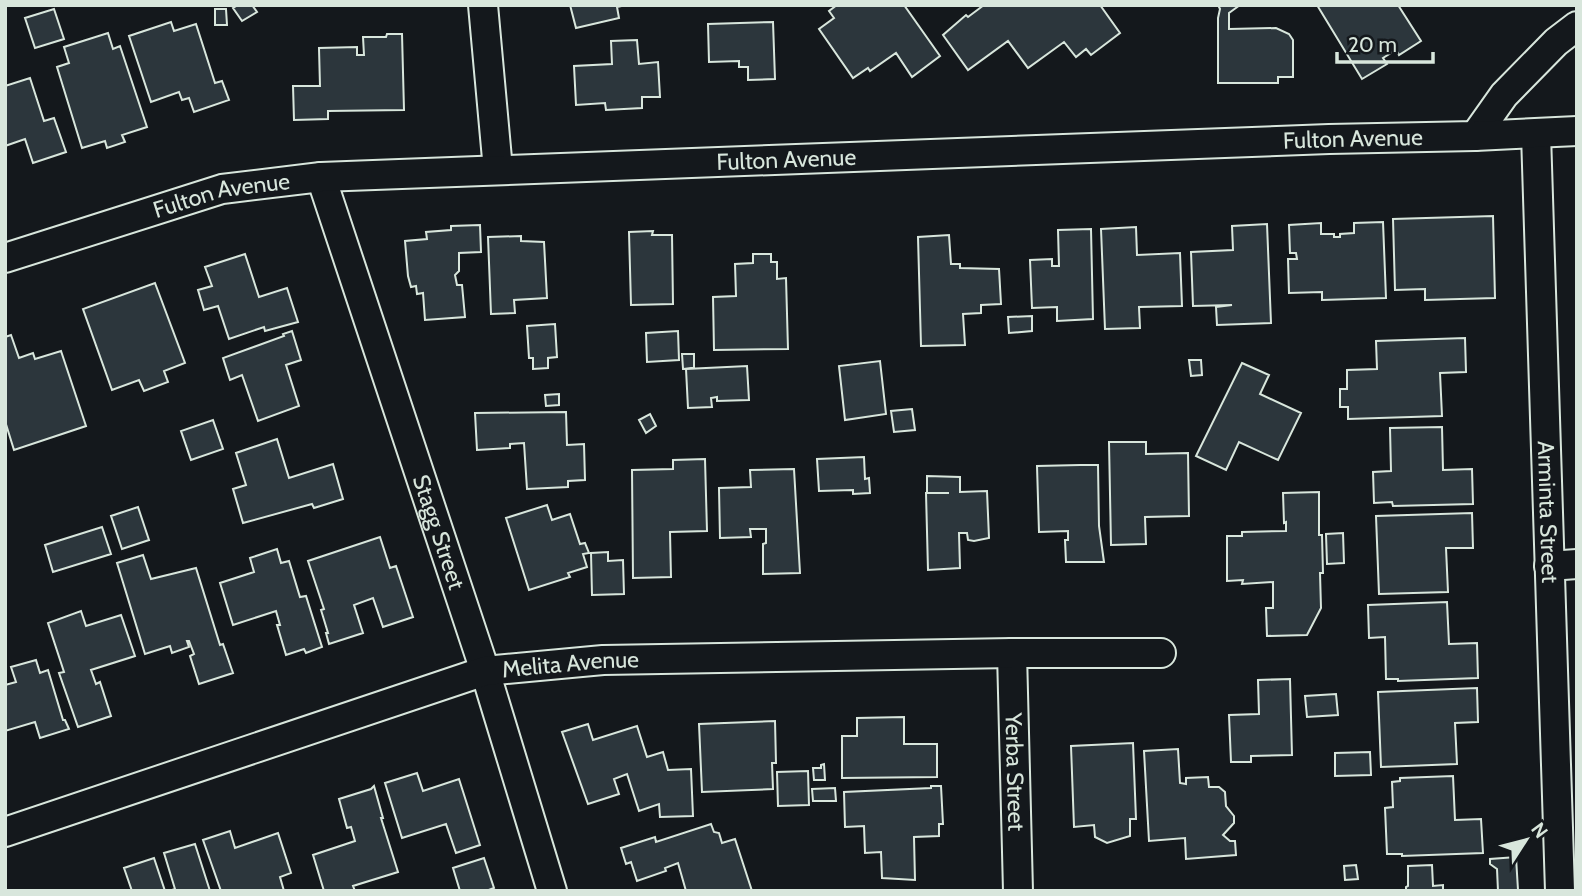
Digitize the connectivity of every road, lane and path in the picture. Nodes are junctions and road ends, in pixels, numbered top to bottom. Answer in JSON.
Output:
{"nodes":[{"id":1,"x":483,"y":5,"type":"edge"},
{"id":2,"x":1577,"y":26,"type":"edge"},
{"id":3,"x":1577,"y":131,"type":"edge"},
{"id":4,"x":1536,"y":134,"type":"junction"},
{"id":5,"x":1475,"y":136,"type":"junction"},
{"id":6,"x":498,"y":170,"type":"junction"},
{"id":7,"x":321,"y":177,"type":"junction"},
{"id":8,"x":5,"y":258,"type":"edge"},
{"id":9,"x":1563,"y":565,"type":"edge"},
{"id":10,"x":1012,"y":653,"type":"junction"},
{"id":11,"x":1161,"y":653,"type":"dead end"},
{"id":12,"x":485,"y":671,"type":"junction"},
{"id":13,"x":5,"y":831,"type":"edge"},
{"id":14,"x":552,"y":891,"type":"edge"},
{"id":15,"x":1018,"y":891,"type":"edge"},
{"id":16,"x":1560,"y":891,"type":"edge"}],
"edges":[{"from":1,"to":6,"type":"street"},
{"from":2,"to":5,"type":"street"},
{"from":3,"to":4,"type":"street","name":"Fulton Avenue"},
{"from":4,"to":5,"type":"street","name":"Fulton Avenue"},
{"from":4,"to":9,"type":"street","name":"Arminta Street"},
{"from":5,"to":6,"type":"street","name":"Fulton Avenue"},
{"from":6,"to":7,"type":"street","name":"Fulton Avenue"},
{"from":7,"to":8,"type":"street","name":"Fulton Avenue"},
{"from":7,"to":12,"type":"street","name":"Stagg Street"},
{"from":9,"to":16,"type":"street","name":"Arminta Street"},
{"from":10,"to":11,"type":"street","name":"Melita Avenue"},
{"from":10,"to":12,"type":"street","name":"Melita Avenue"},
{"from":10,"to":15,"type":"street","name":"Yerba Street"},
{"from":12,"to":13,"type":"street","name":"Melita Avenue"},
{"from":12,"to":14,"type":"street","name":"Stagg Street"}]}
